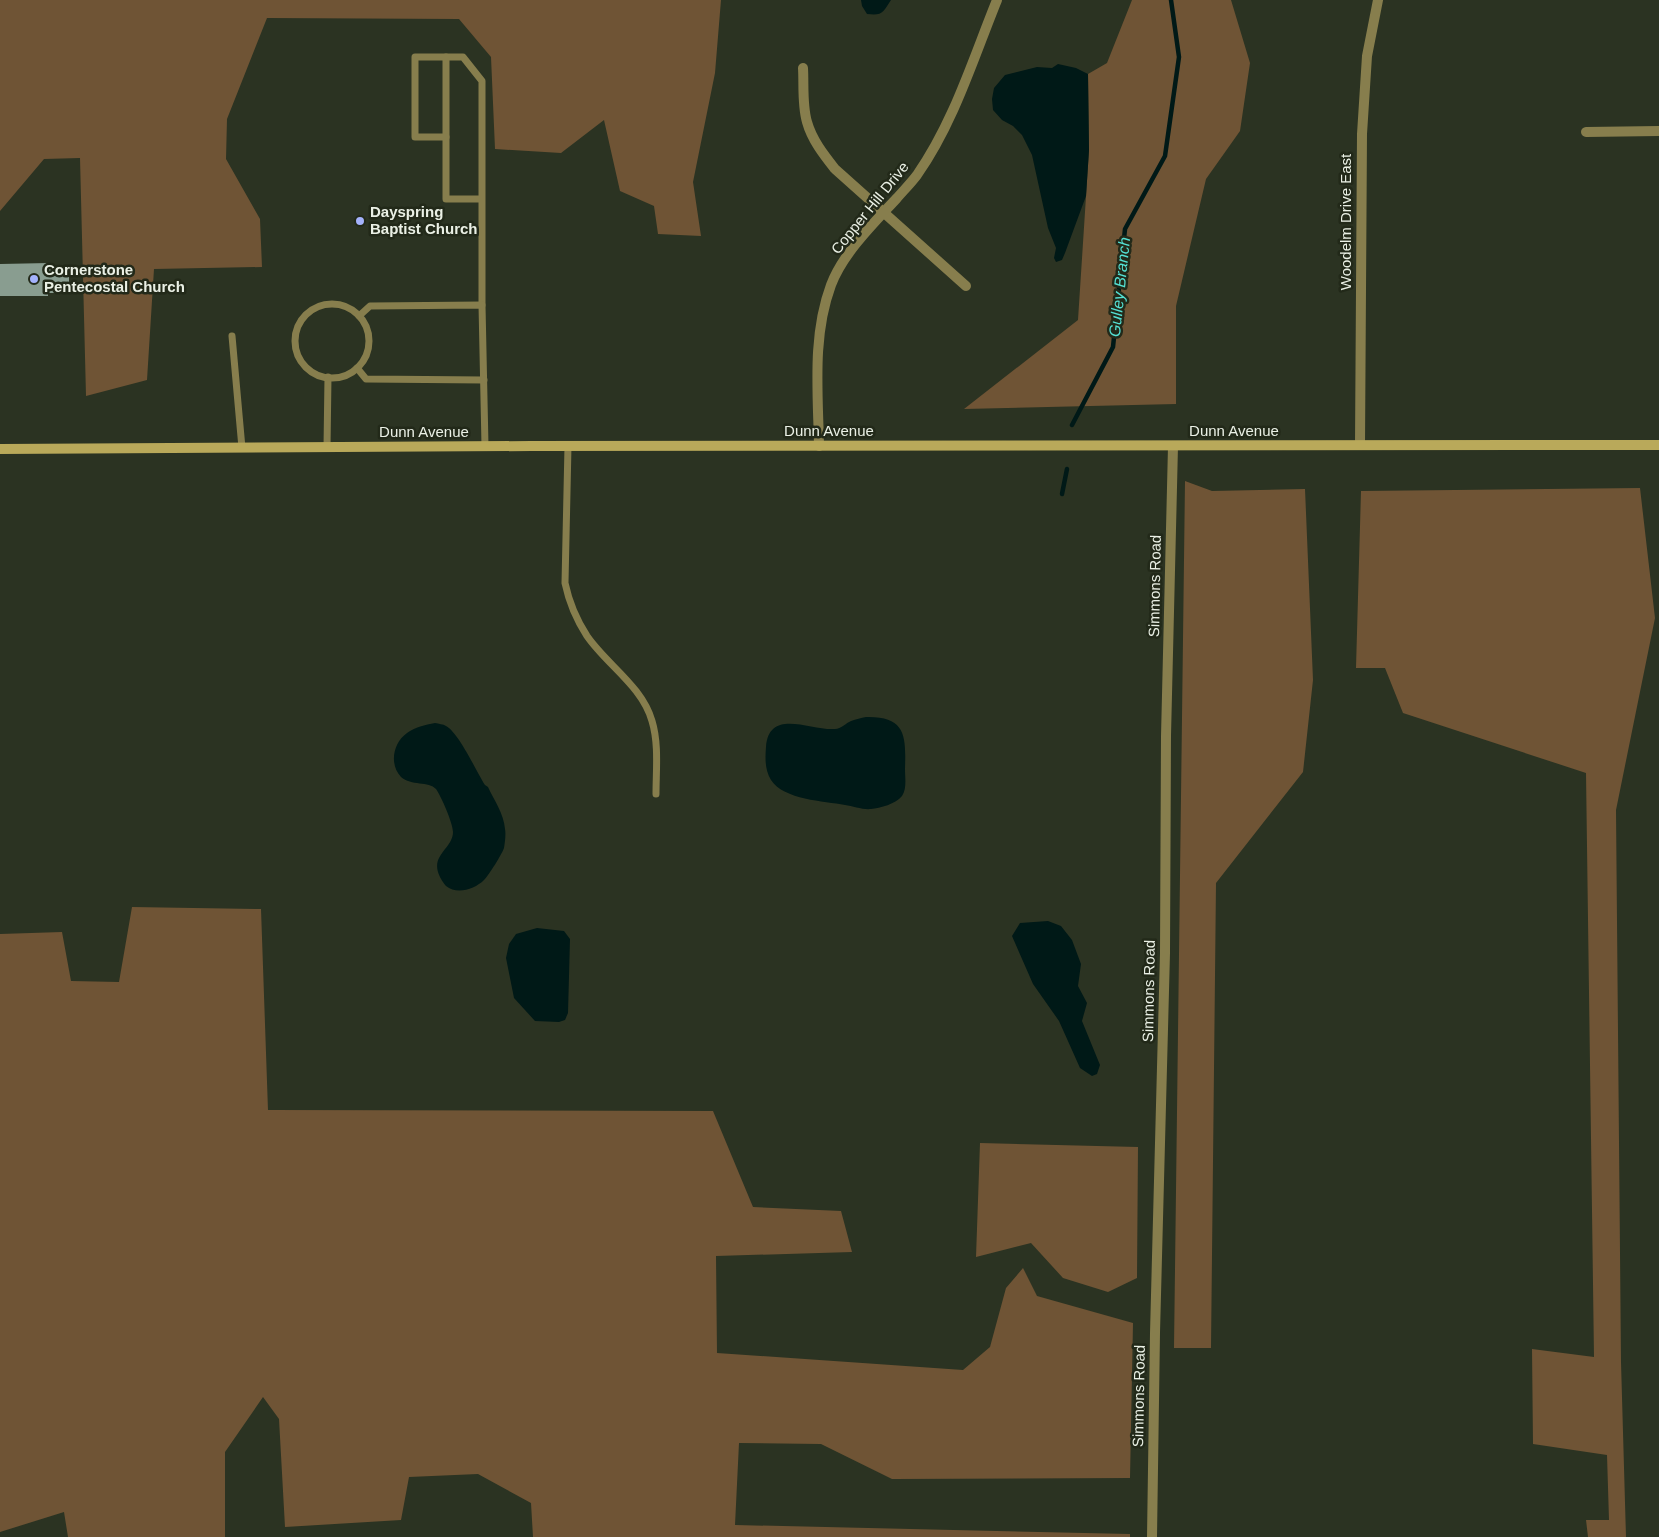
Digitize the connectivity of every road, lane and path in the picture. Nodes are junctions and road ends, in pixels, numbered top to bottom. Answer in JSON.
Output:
{"nodes":[{"id":1,"x":997,"y":0,"type":"edge"},
{"id":2,"x":1378,"y":0,"type":"edge"},
{"id":3,"x":446,"y":57,"type":"junction"},
{"id":4,"x":803,"y":68,"type":"dead end"},
{"id":5,"x":1659,"y":131,"type":"edge"},
{"id":6,"x":1586,"y":132,"type":"dead end"},
{"id":7,"x":446,"y":137,"type":"junction"},
{"id":8,"x":482,"y":199,"type":"junction"},
{"id":9,"x":883,"y":213,"type":"junction"},
{"id":10,"x":966,"y":286,"type":"dead end"},
{"id":11,"x":482,"y":305,"type":"junction"},
{"id":12,"x":359,"y":316,"type":"junction"},
{"id":13,"x":232,"y":336,"type":"dead end"},
{"id":14,"x":357,"y":368,"type":"junction"},
{"id":15,"x":328,"y":377,"type":"junction"},
{"id":16,"x":484,"y":380,"type":"junction"},
{"id":17,"x":1360,"y":445,"type":"junction"},
{"id":18,"x":1659,"y":445,"type":"edge"},
{"id":19,"x":485,"y":446,"type":"junction"},
{"id":20,"x":568,"y":446,"type":"junction"},
{"id":21,"x":819,"y":446,"type":"junction"},
{"id":22,"x":1173,"y":446,"type":"junction"},
{"id":23,"x":328,"y":447,"type":"junction"},
{"id":24,"x":242,"y":448,"type":"junction"},
{"id":25,"x":0,"y":449,"type":"edge"},
{"id":26,"x":656,"y":794,"type":"dead end"},
{"id":27,"x":1152,"y":1537,"type":"edge"}],
"edges":[{"from":1,"to":9,"type":"street","name":"Copper Hill Drive"},
{"from":2,"to":17,"type":"street","name":"Woodelm Drive East"},
{"from":3,"to":7,"type":"lane"},
{"from":3,"to":7,"type":"lane"},
{"from":3,"to":8,"type":"lane"},
{"from":4,"to":9,"type":"street"},
{"from":5,"to":6,"type":"street"},
{"from":7,"to":8,"type":"lane"},
{"from":8,"to":11,"type":"lane"},
{"from":9,"to":10,"type":"street"},
{"from":9,"to":21,"type":"street","name":"Copper Hill Drive"},
{"from":11,"to":12,"type":"lane"},
{"from":11,"to":16,"type":"lane"},
{"from":12,"to":14,"type":"lane"},
{"from":12,"to":15,"type":"lane"},
{"from":13,"to":24,"type":"lane"},
{"from":14,"to":15,"type":"lane"},
{"from":14,"to":16,"type":"lane"},
{"from":15,"to":23,"type":"lane"},
{"from":16,"to":19,"type":"lane"},
{"from":17,"to":18,"type":"main road","name":"Dunn Avenue"},
{"from":17,"to":22,"type":"main road","name":"Dunn Avenue"},
{"from":19,"to":20,"type":"main road","name":"Dunn Avenue"},
{"from":19,"to":23,"type":"main road","name":"Dunn Avenue"},
{"from":20,"to":21,"type":"main road","name":"Dunn Avenue"},
{"from":20,"to":26,"type":"lane"},
{"from":21,"to":22,"type":"main road","name":"Dunn Avenue"},
{"from":22,"to":27,"type":"street","name":"Simmons Road"},
{"from":23,"to":24,"type":"main road","name":"Dunn Avenue"},
{"from":24,"to":25,"type":"main road","name":"Dunn Avenue"}]}
